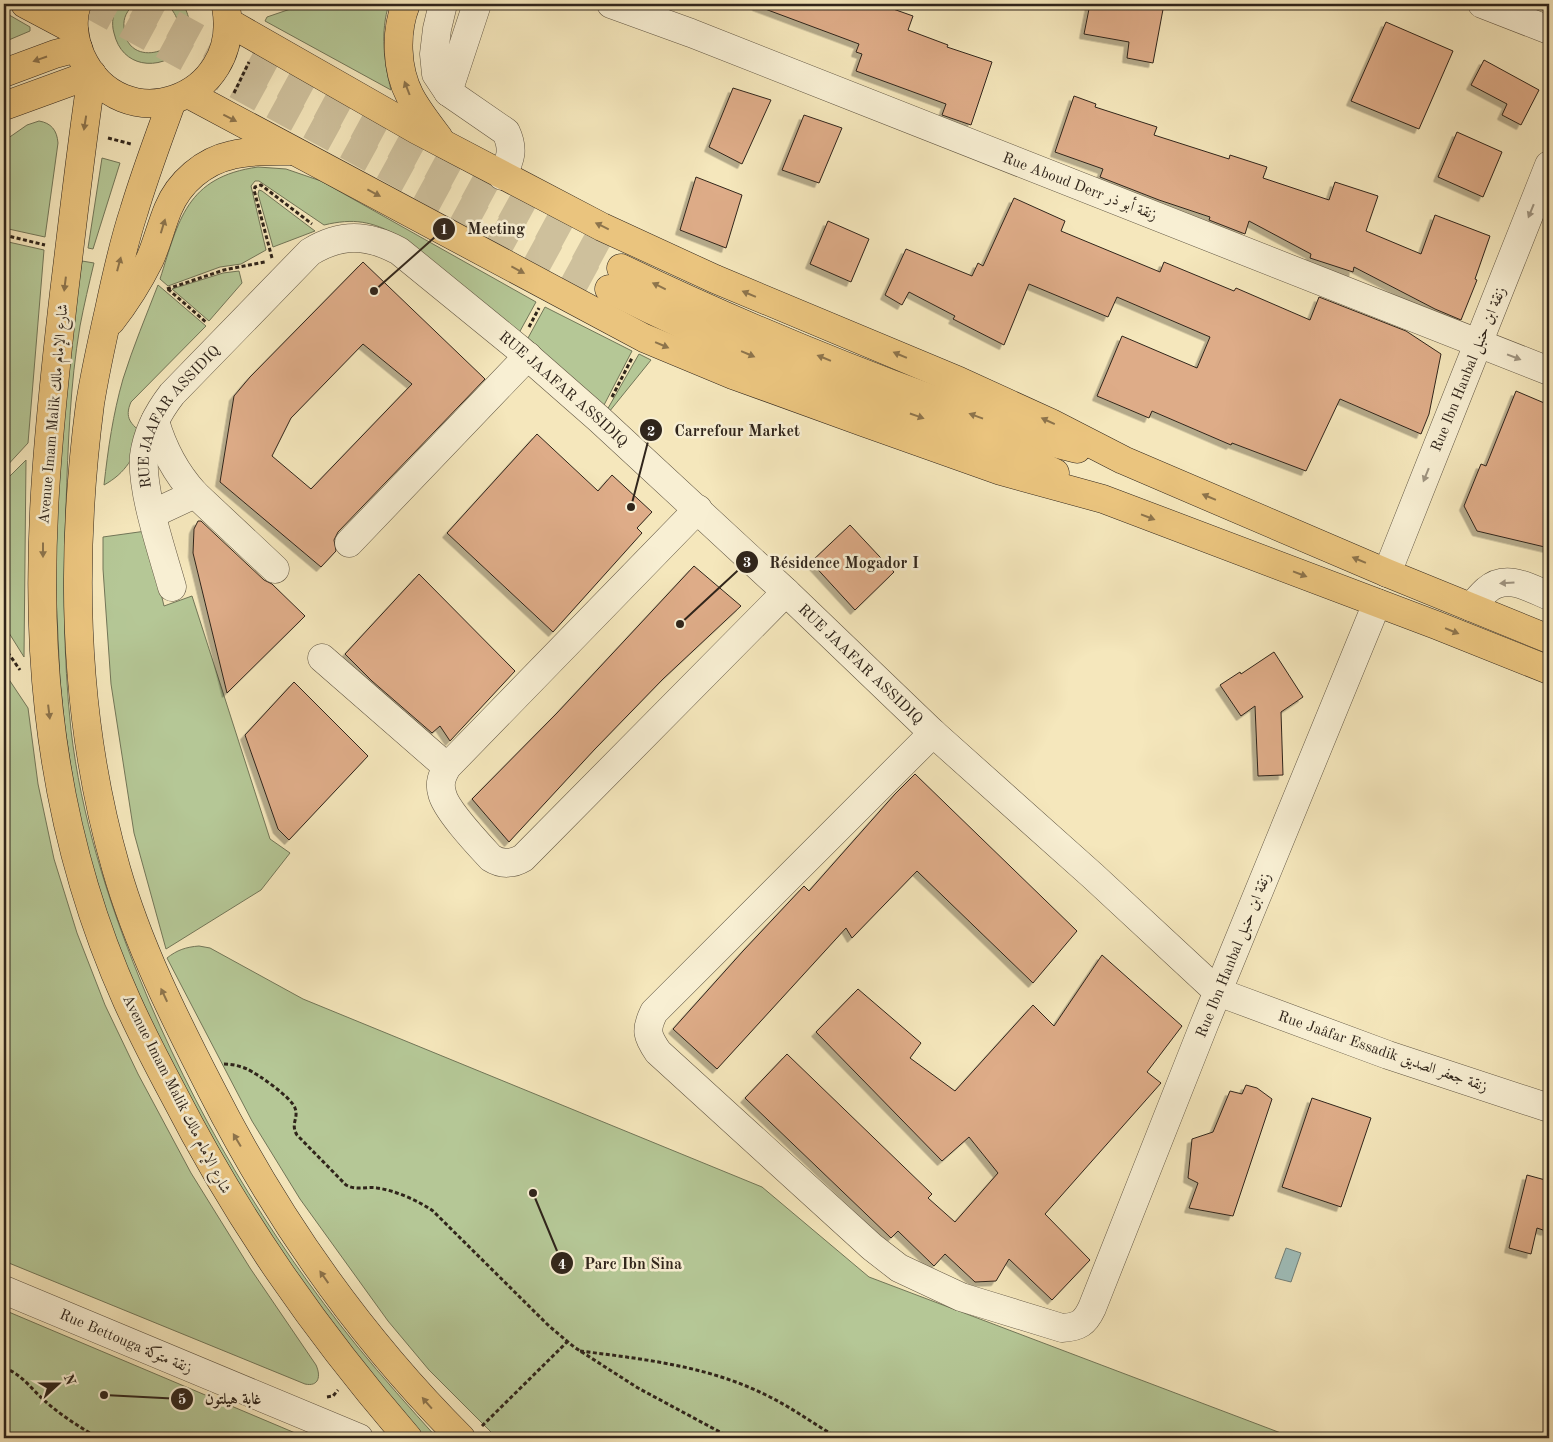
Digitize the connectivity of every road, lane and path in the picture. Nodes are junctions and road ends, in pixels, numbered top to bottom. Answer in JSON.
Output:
{"nodes":[{"id":1,"x":25,"y":4,"type":"edge"},
{"id":2,"x":77,"y":4,"type":"edge"},
{"id":3,"x":406,"y":4,"type":"edge"},
{"id":4,"x":443,"y":4,"type":"edge"},
{"id":5,"x":477,"y":4,"type":"edge"},
{"id":6,"x":611,"y":4,"type":"edge"},
{"id":7,"x":1482,"y":4,"type":"edge"},
{"id":8,"x":230,"y":10,"type":"edge"},
{"id":9,"x":1549,"y":30,"type":"edge"},
{"id":10,"x":76,"y":39,"type":"junction"},
{"id":11,"x":251,"y":59,"type":"dead end"},
{"id":12,"x":4,"y":73,"type":"edge"},
{"id":13,"x":92,"y":74,"type":"junction"},
{"id":14,"x":448,"y":92,"type":"junction"},
{"id":15,"x":233,"y":93,"type":"dead end"},
{"id":16,"x":180,"y":97,"type":"junction"},
{"id":17,"x":4,"y":106,"type":"edge"},
{"id":18,"x":106,"y":138,"type":"dead end"},
{"id":19,"x":132,"y":144,"type":"dead end"},
{"id":20,"x":442,"y":144,"type":"junction"},
{"id":21,"x":295,"y":151,"type":"junction"},
{"id":22,"x":1549,"y":165,"type":"edge"},
{"id":23,"x":502,"y":176,"type":"junction"},
{"id":24,"x":4,"y":235,"type":"edge"},
{"id":25,"x":335,"y":240,"type":"junction"},
{"id":26,"x":50,"y":246,"type":"dead end"},
{"id":27,"x":144,"y":270,"type":"junction"},
{"id":28,"x":550,"y":287,"type":"junction"},
{"id":29,"x":167,"y":289,"type":"junction"},
{"id":30,"x":105,"y":329,"type":"junction"},
{"id":31,"x":226,"y":340,"type":"junction"},
{"id":32,"x":1478,"y":343,"type":"junction"},
{"id":33,"x":523,"y":352,"type":"junction"},
{"id":34,"x":633,"y":358,"type":"dead end"},
{"id":35,"x":1549,"y":371,"type":"edge"},
{"id":36,"x":614,"y":392,"type":"dead end"},
{"id":37,"x":155,"y":421,"type":"junction"},
{"id":38,"x":1123,"y":460,"type":"junction"},
{"id":39,"x":195,"y":494,"type":"junction"},
{"id":40,"x":1103,"y":499,"type":"junction"},
{"id":41,"x":698,"y":509,"type":"junction"},
{"id":42,"x":152,"y":514,"type":"junction"},
{"id":43,"x":349,"y":544,"type":"dead end"},
{"id":44,"x":275,"y":569,"type":"dead end"},
{"id":45,"x":1387,"y":572,"type":"junction"},
{"id":46,"x":172,"y":587,"type":"dead end"},
{"id":47,"x":786,"y":592,"type":"junction"},
{"id":48,"x":1549,"y":596,"type":"edge"},
{"id":49,"x":1377,"y":603,"type":"junction"},
{"id":50,"x":1471,"y":607,"type":"junction"},
{"id":51,"x":1549,"y":639,"type":"edge"},
{"id":52,"x":322,"y":658,"type":"dead end"},
{"id":53,"x":1549,"y":670,"type":"edge"},
{"id":54,"x":933,"y":733,"type":"junction"},
{"id":55,"x":447,"y":767,"type":"junction"},
{"id":56,"x":1218,"y":992,"type":"junction"},
{"id":57,"x":199,"y":1066,"type":"junction"},
{"id":58,"x":1549,"y":1108,"type":"edge"},
{"id":59,"x":4,"y":1290,"type":"edge"},
{"id":60,"x":567,"y":1342,"type":"junction"},
{"id":61,"x":578,"y":1350,"type":"junction"},
{"id":62,"x":4,"y":1368,"type":"edge"},
{"id":63,"x":468,"y":1435,"type":"edge"},
{"id":64,"x":98,"y":1438,"type":"edge"},
{"id":65,"x":359,"y":1438,"type":"edge"},
{"id":66,"x":408,"y":1438,"type":"edge"},
{"id":67,"x":731,"y":1438,"type":"edge"},
{"id":68,"x":838,"y":1438,"type":"edge"}],
"edges":[{"from":1,"to":10,"type":"main road"},
{"from":2,"to":10,"type":"main road"},
{"from":20,"to":3,"type":"main road","one_way":true},
{"from":4,"to":14,"type":"street"},
{"from":5,"to":14,"type":"street"},
{"from":6,"to":32,"type":"street","name":"Rue Aboud Derr زنقة أبو ذر"},
{"from":7,"to":9,"type":"street"},
{"from":8,"to":16,"type":"main road"},
{"from":8,"to":20,"type":"main road"},
{"from":10,"to":12,"type":"main road","one_way":true},
{"from":10,"to":13,"type":"main road"},
{"from":11,"to":15,"type":"path"},
{"from":13,"to":16,"type":"main road"},
{"from":13,"to":17,"type":"main road"},
{"from":13,"to":66,"type":"main road","name":"Avenue Imam Malik شارع الإمام مالك","one_way":true},
{"from":14,"to":23,"type":"street"},
{"from":16,"to":21,"type":"main road","one_way":true},
{"from":30,"to":16,"type":"main road","one_way":true},
{"from":18,"to":19,"type":"path"},
{"from":20,"to":23,"type":"main road"},
{"from":27,"to":21,"type":"main road","one_way":true},
{"from":21,"to":28,"type":"main road","one_way":true},
{"from":22,"to":32,"type":"street","name":"Rue Ibn Hanbal زنقة ابن حنبل","one_way":true},
{"from":38,"to":23,"type":"main road","one_way":true},
{"from":24,"to":26,"type":"path"},
{"from":25,"to":29,"type":"path"},
{"from":25,"to":31,"type":"street","name":"RUE JAAFAR ASSIDIQ"},
{"from":25,"to":33,"type":"street","name":"RUE JAAFAR ASSIDIQ"},
{"from":27,"to":29,"type":"path"},
{"from":27,"to":30,"type":"main road"},
{"from":28,"to":33,"type":"path"},
{"from":28,"to":40,"type":"main road","one_way":true},
{"from":29,"to":31,"type":"path"},
{"from":57,"to":30,"type":"main road","one_way":true},
{"from":31,"to":37,"type":"street","name":"RUE JAAFAR ASSIDIQ"},
{"from":32,"to":35,"type":"street","name":"Rue Aboud Derr زنقة أبو ذر","one_way":true},
{"from":32,"to":45,"type":"street","name":"Rue Ibn Hanbal زنقة ابن حنبل","one_way":true},
{"from":33,"to":41,"type":"street","name":"RUE JAAFAR ASSIDIQ"},
{"from":33,"to":43,"type":"street"},
{"from":34,"to":36,"type":"path"},
{"from":37,"to":39,"type":"street"},
{"from":37,"to":42,"type":"street","name":"RUE JAAFAR ASSIDIQ"},
{"from":38,"to":40,"type":"main road","one_way":true},
{"from":45,"to":38,"type":"main road","one_way":true},
{"from":39,"to":42,"type":"street"},
{"from":39,"to":44,"type":"street"},
{"from":40,"to":49,"type":"main road","one_way":true},
{"from":41,"to":47,"type":"street","name":"RUE JAAFAR ASSIDIQ"},
{"from":41,"to":55,"type":"street"},
{"from":42,"to":46,"type":"street","name":"RUE JAAFAR ASSIDIQ"},
{"from":45,"to":50,"type":"main road"},
{"from":47,"to":54,"type":"street","name":"RUE JAAFAR ASSIDIQ"},
{"from":47,"to":55,"type":"street"},
{"from":48,"to":50,"type":"street","one_way":true},
{"from":49,"to":53,"type":"main road","one_way":true},
{"from":49,"to":56,"type":"street","name":"Rue Ibn Hanbal زنقة ابن حنبل"},
{"from":50,"to":51,"type":"main road"},
{"from":52,"to":55,"type":"street"},
{"from":54,"to":56,"type":"street","name":"RUE JAAFAR ASSIDIQ"},
{"from":54,"to":56,"type":"street","name":"Rue Ibn Hanbal زنقة ابن حنبل"},
{"from":56,"to":58,"type":"street","name":"Rue Jaâfar Essadik زنقة جعفر الصديق"},
{"from":57,"to":60,"type":"path"},
{"from":63,"to":57,"type":"main road","one_way":true},
{"from":59,"to":65,"type":"street","name":"Rue Bettouga زنقة متوكة"},
{"from":60,"to":61,"type":"path"},
{"from":60,"to":63,"type":"path"},
{"from":61,"to":67,"type":"path"},
{"from":61,"to":68,"type":"path"},
{"from":62,"to":64,"type":"path"}]}
